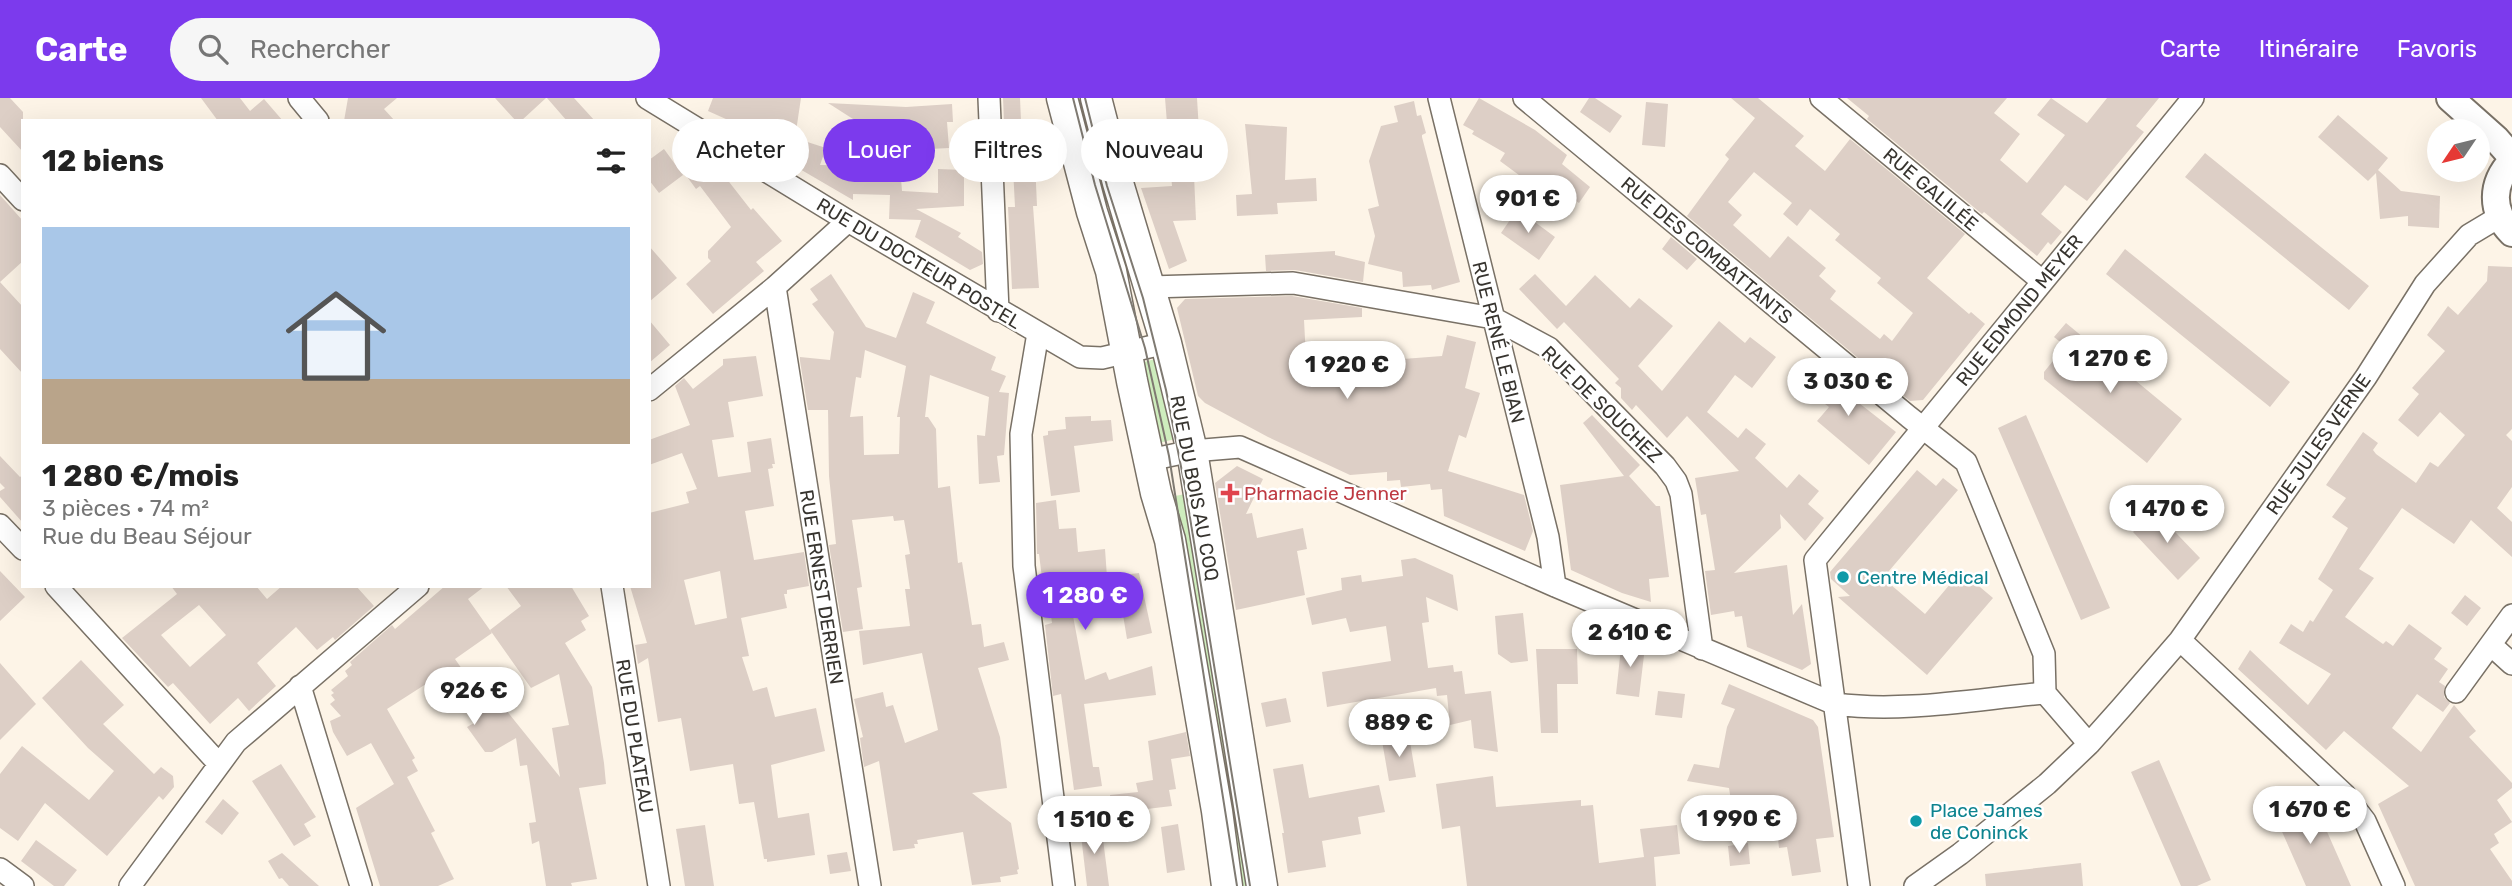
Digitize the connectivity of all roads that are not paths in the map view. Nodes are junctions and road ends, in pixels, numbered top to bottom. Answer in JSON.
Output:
{"nodes":[{"id":1,"x":299,"y":98,"type":"edge"},
{"id":2,"x":647,"y":98,"type":"edge"},
{"id":3,"x":989,"y":98,"type":"edge"},
{"id":4,"x":1062,"y":98,"type":"edge"},
{"id":5,"x":1096,"y":98,"type":"edge"},
{"id":6,"x":1439,"y":98,"type":"edge"},
{"id":7,"x":1524,"y":98,"type":"edge"},
{"id":8,"x":1821,"y":98,"type":"edge"},
{"id":9,"x":2193,"y":98,"type":"edge"},
{"id":10,"x":2450,"y":98,"type":"edge"},
{"id":11,"x":316,"y":119,"type":"edge"},
{"id":12,"x":2512,"y":159,"type":"edge"},
{"id":13,"x":0,"y":176,"type":"edge"},
{"id":14,"x":21,"y":198,"type":"edge"},
{"id":15,"x":848,"y":221,"type":"junction"},
{"id":16,"x":2506,"y":225,"type":"edge"},
{"id":17,"x":2042,"y":281,"type":"junction"},
{"id":18,"x":775,"y":287,"type":"junction"},
{"id":19,"x":1150,"y":287,"type":"junction"},
{"id":20,"x":998,"y":311,"type":"junction"},
{"id":21,"x":1493,"y":318,"type":"junction"},
{"id":22,"x":1038,"y":333,"type":"junction"},
{"id":23,"x":1167,"y":343,"type":"junction"},
{"id":24,"x":1126,"y":354,"type":"junction"},
{"id":25,"x":651,"y":388,"type":"edge"},
{"id":26,"x":1924,"y":429,"type":"junction"},
{"id":27,"x":1192,"y":451,"type":"junction"},
{"id":28,"x":1149,"y":460,"type":"junction"},
{"id":29,"x":0,"y":525,"type":"edge"},
{"id":30,"x":21,"y":548,"type":"edge"},
{"id":31,"x":1555,"y":586,"type":"junction"},
{"id":32,"x":58,"y":588,"type":"edge"},
{"id":33,"x":386,"y":588,"type":"edge"},
{"id":34,"x":416,"y":588,"type":"edge"},
{"id":35,"x":612,"y":588,"type":"edge"},
{"id":36,"x":399,"y":602,"type":"junction"},
{"id":37,"x":2512,"y":615,"type":"edge"},
{"id":38,"x":2180,"y":640,"type":"junction"},
{"id":39,"x":2491,"y":645,"type":"junction"},
{"id":40,"x":1702,"y":649,"type":"junction"},
{"id":41,"x":2512,"y":664,"type":"edge"},
{"id":42,"x":300,"y":686,"type":"junction"},
{"id":43,"x":2456,"y":692,"type":"dead end"},
{"id":44,"x":2045,"y":693,"type":"junction"},
{"id":45,"x":1835,"y":704,"type":"junction"},
{"id":46,"x":2089,"y":744,"type":"junction"},
{"id":47,"x":218,"y":763,"type":"junction"},
{"id":48,"x":0,"y":869,"type":"edge"},
{"id":49,"x":23,"y":886,"type":"edge"},
{"id":50,"x":130,"y":886,"type":"edge"},
{"id":51,"x":361,"y":886,"type":"edge"},
{"id":52,"x":659,"y":886,"type":"edge"},
{"id":53,"x":870,"y":886,"type":"edge"},
{"id":54,"x":1064,"y":886,"type":"edge"},
{"id":55,"x":1227,"y":886,"type":"edge"},
{"id":56,"x":1262,"y":886,"type":"edge"},
{"id":57,"x":1859,"y":886,"type":"edge"},
{"id":58,"x":1915,"y":886,"type":"edge"},
{"id":59,"x":2394,"y":886,"type":"edge"}],
"edges":[{"from":1,"to":11,"type":"street"},
{"from":2,"to":15,"type":"street","name":"RUE DU DOCTEUR POSTEL"},
{"from":3,"to":20,"type":"street"},
{"from":4,"to":24,"type":"main road","name":"RUE DU BOIS AU COQ"},
{"from":5,"to":19,"type":"main road","name":"RUE DU BOIS AU COQ"},
{"from":6,"to":21,"type":"street","name":"RUE RENÉ LE BIAN"},
{"from":7,"to":26,"type":"street","name":"RUE DES COMBATTANTS"},
{"from":8,"to":17,"type":"street","name":"RUE GALILÉE"},
{"from":9,"to":17,"type":"street","name":"RUE EDMOND MEYER"},
{"from":10,"to":12,"type":"street"},
{"from":12,"to":16,"type":"street"},
{"from":13,"to":14,"type":"street"},
{"from":15,"to":18,"type":"street"},
{"from":15,"to":20,"type":"street","name":"RUE DU DOCTEUR POSTEL"},
{"from":16,"to":38,"type":"street","name":"RUE JULES VERNE"},
{"from":17,"to":26,"type":"street","name":"RUE EDMOND MEYER"},
{"from":18,"to":25,"type":"street"},
{"from":18,"to":53,"type":"street","name":"RUE ERNEST DERRIEN"},
{"from":19,"to":21,"type":"street","name":"RUE DE SOUCHEZ"},
{"from":19,"to":23,"type":"main road","name":"RUE DU BOIS AU COQ"},
{"from":20,"to":22,"type":"street","name":"RUE DU DOCTEUR POSTEL"},
{"from":21,"to":31,"type":"street","name":"RUE RENÉ LE BIAN"},
{"from":21,"to":40,"type":"street","name":"RUE DE SOUCHEZ"},
{"from":22,"to":24,"type":"street","name":"RUE DU DOCTEUR POSTEL"},
{"from":22,"to":54,"type":"street"},
{"from":23,"to":24,"type":"street","name":"RUE DU DOCTEUR POSTEL"},
{"from":23,"to":27,"type":"main road","name":"RUE DU BOIS AU COQ"},
{"from":24,"to":28,"type":"main road","name":"RUE DU BOIS AU COQ"},
{"from":26,"to":44,"type":"street","name":"RUE DES COMBATTANTS"},
{"from":26,"to":45,"type":"street","name":"RUE EDMOND MEYER"},
{"from":27,"to":28,"type":"street"},
{"from":27,"to":31,"type":"street"},
{"from":27,"to":56,"type":"main road","name":"RUE DU BOIS AU COQ"},
{"from":28,"to":55,"type":"main road","name":"RUE DU BOIS AU COQ"},
{"from":29,"to":30,"type":"street"},
{"from":31,"to":40,"type":"street"},
{"from":32,"to":47,"type":"street"},
{"from":33,"to":36,"type":"street"},
{"from":34,"to":36,"type":"street"},
{"from":35,"to":52,"type":"street","name":"RUE DU PLATEAU"},
{"from":36,"to":42,"type":"street"},
{"from":37,"to":39,"type":"street"},
{"from":38,"to":46,"type":"street","name":"RUE JULES VERNE"},
{"from":38,"to":59,"type":"street"},
{"from":39,"to":41,"type":"street"},
{"from":39,"to":43,"type":"street"},
{"from":40,"to":45,"type":"street"},
{"from":42,"to":47,"type":"street"},
{"from":42,"to":51,"type":"street"},
{"from":44,"to":45,"type":"street"},
{"from":44,"to":46,"type":"street"},
{"from":45,"to":57,"type":"street","name":"RUE EDMOND MEYER"},
{"from":46,"to":58,"type":"street"},
{"from":47,"to":50,"type":"street"},
{"from":48,"to":49,"type":"street"}]}
